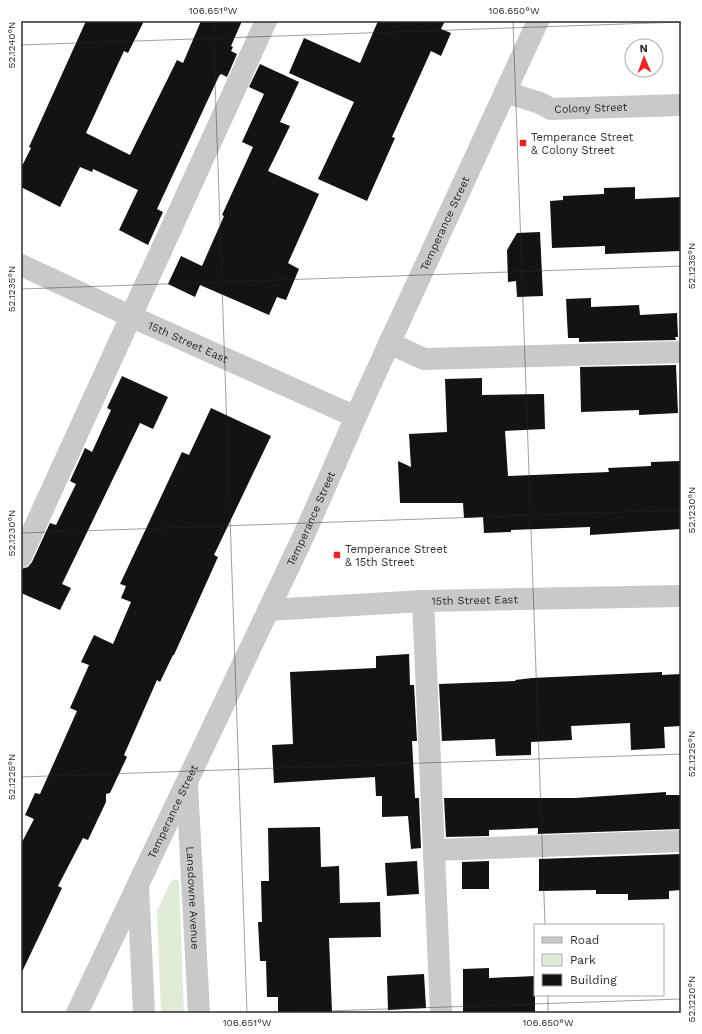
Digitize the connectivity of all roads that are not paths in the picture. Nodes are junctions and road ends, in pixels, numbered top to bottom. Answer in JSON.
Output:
{"nodes":[{"id":1,"x":266,"y":21,"type":"edge"},
{"id":2,"x":538,"y":21,"type":"edge"},
{"id":3,"x":505,"y":92,"type":"junction"},
{"id":4,"x":681,"y":105,"type":"edge"},
{"id":5,"x":21,"y":265,"type":"edge"},
{"id":6,"x":130,"y":316,"type":"junction"},
{"id":7,"x":389,"y":342,"type":"junction"},
{"id":8,"x":681,"y":352,"type":"edge"},
{"id":9,"x":356,"y":417,"type":"junction"},
{"id":10,"x":21,"y":557,"type":"edge"},
{"id":11,"x":681,"y":596,"type":"edge"},
{"id":12,"x":423,"y":601,"type":"junction"},
{"id":13,"x":268,"y":610,"type":"junction"},
{"id":14,"x":187,"y":782,"type":"junction"},
{"id":15,"x":681,"y":841,"type":"edge"},
{"id":16,"x":434,"y":850,"type":"junction"},
{"id":17,"x":137,"y":883,"type":"junction"},
{"id":18,"x":77,"y":1013,"type":"edge"},
{"id":19,"x":144,"y":1013,"type":"edge"},
{"id":20,"x":198,"y":1013,"type":"edge"},
{"id":21,"x":441,"y":1013,"type":"edge"}],
"edges":[{"from":1,"to":6,"type":"street"},
{"from":2,"to":3,"type":"street","name":"Temperance Street"},
{"from":3,"to":4,"type":"street","name":"Colony Street"},
{"from":3,"to":7,"type":"street","name":"Temperance Street"},
{"from":5,"to":6,"type":"street","name":"15th Street East"},
{"from":6,"to":9,"type":"street","name":"15th Street East"},
{"from":6,"to":10,"type":"street"},
{"from":7,"to":8,"type":"street"},
{"from":7,"to":9,"type":"street","name":"Temperance Street"},
{"from":9,"to":13,"type":"street","name":"Temperance Street"},
{"from":11,"to":12,"type":"street","name":"15th Street East"},
{"from":12,"to":13,"type":"street","name":"15th Street East"},
{"from":12,"to":16,"type":"street"},
{"from":13,"to":14,"type":"street","name":"Temperance Street"},
{"from":14,"to":17,"type":"street","name":"Temperance Street"},
{"from":14,"to":20,"type":"street","name":"Lansdowne Avenue"},
{"from":15,"to":16,"type":"street"},
{"from":16,"to":21,"type":"street"},
{"from":17,"to":18,"type":"street","name":"Temperance Street"},
{"from":17,"to":19,"type":"street"}]}
